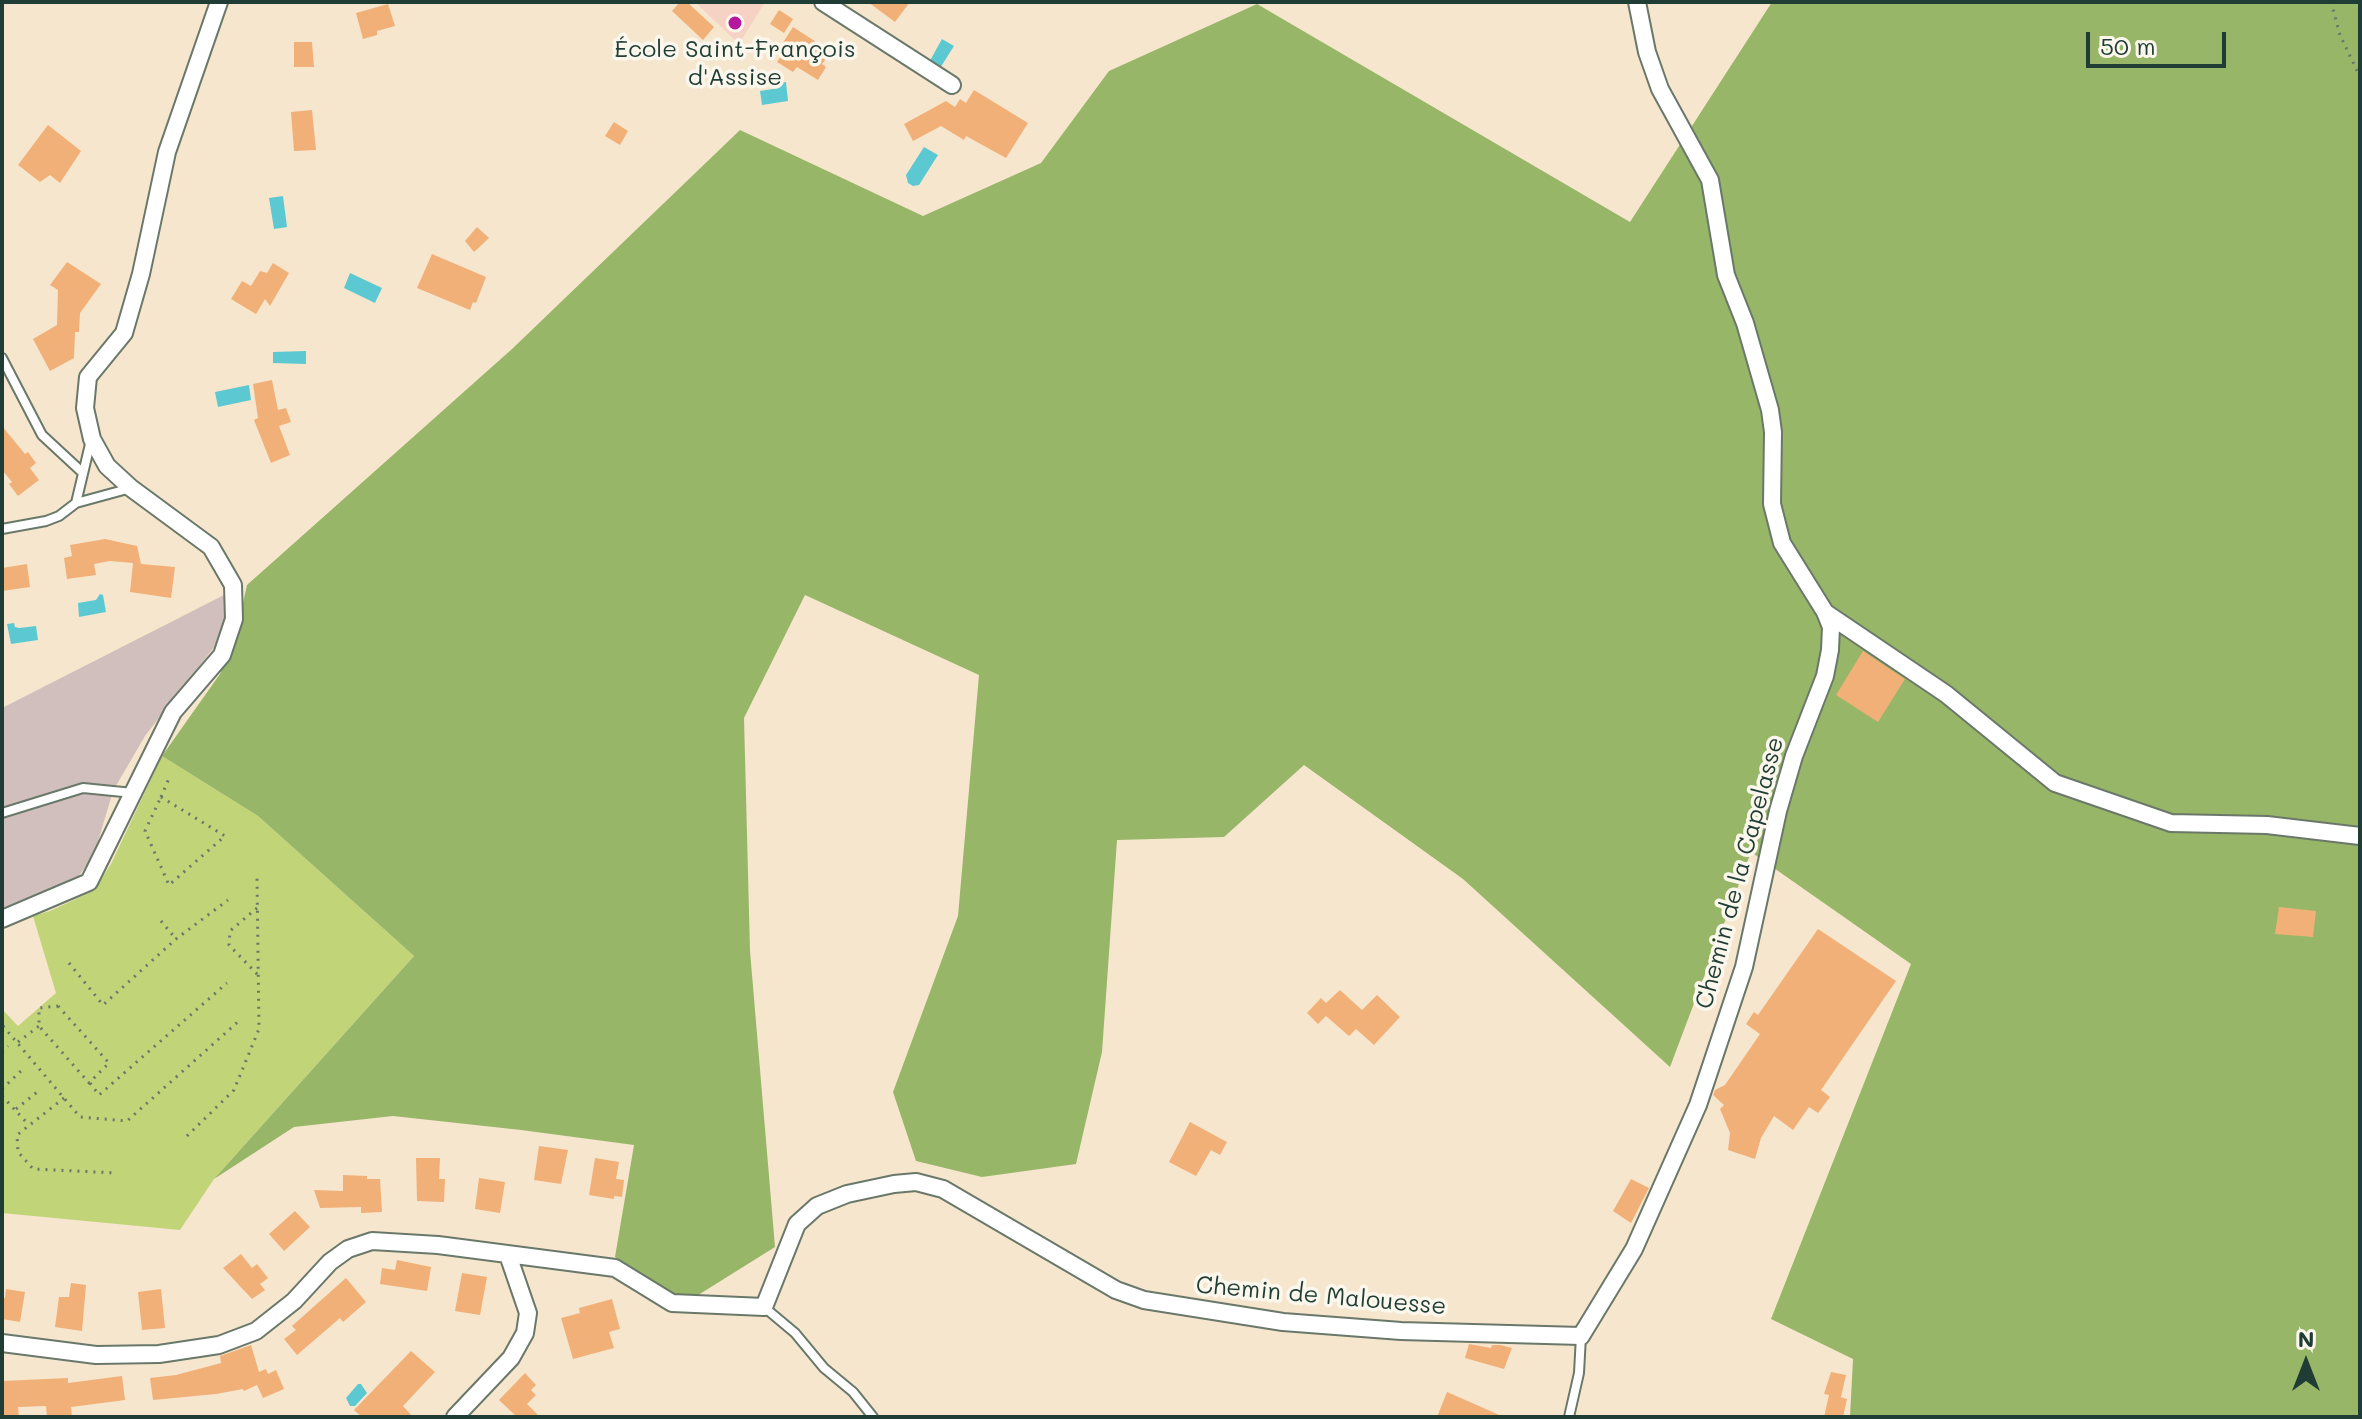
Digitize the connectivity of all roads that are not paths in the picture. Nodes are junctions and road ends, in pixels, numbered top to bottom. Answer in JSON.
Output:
{"nodes":[{"id":1,"x":219,"y":2,"type":"edge"},
{"id":2,"x":823,"y":2,"type":"edge"},
{"id":3,"x":1637,"y":2,"type":"edge"},
{"id":4,"x":952,"y":85,"type":"dead end"},
{"id":5,"x":2,"y":358,"type":"edge"},
{"id":6,"x":92,"y":439,"type":"junction"},
{"id":7,"x":83,"y":473,"type":"junction"},
{"id":8,"x":131,"y":488,"type":"junction"},
{"id":9,"x":76,"y":503,"type":"junction"},
{"id":10,"x":2,"y":529,"type":"edge"},
{"id":11,"x":1825,"y":612,"type":"junction"},
{"id":12,"x":133,"y":793,"type":"junction"},
{"id":13,"x":2,"y":813,"type":"edge"},
{"id":14,"x":2360,"y":836,"type":"edge"},
{"id":15,"x":2,"y":919,"type":"edge"},
{"id":16,"x":508,"y":1255,"type":"junction"},
{"id":17,"x":764,"y":1307,"type":"junction"},
{"id":18,"x":1581,"y":1336,"type":"junction"},
{"id":19,"x":2,"y":1343,"type":"edge"},
{"id":20,"x":455,"y":1417,"type":"edge"},
{"id":21,"x":873,"y":1417,"type":"edge"},
{"id":22,"x":1569,"y":1417,"type":"edge"}],
"edges":[{"from":1,"to":6,"type":"street"},
{"from":2,"to":4,"type":"street"},
{"from":3,"to":11,"type":"street","name":"Chemin de la Capelasse"},
{"from":5,"to":7,"type":"lane"},
{"from":6,"to":7,"type":"lane"},
{"from":6,"to":8,"type":"street"},
{"from":7,"to":9,"type":"lane"},
{"from":8,"to":9,"type":"lane"},
{"from":8,"to":12,"type":"street"},
{"from":9,"to":10,"type":"lane"},
{"from":11,"to":14,"type":"street"},
{"from":11,"to":18,"type":"street","name":"Chemin de la Capelasse"},
{"from":12,"to":13,"type":"lane"},
{"from":12,"to":15,"type":"street"},
{"from":16,"to":17,"type":"street"},
{"from":16,"to":19,"type":"street"},
{"from":16,"to":20,"type":"street"},
{"from":17,"to":18,"type":"street","name":"Chemin de Malouesse"},
{"from":17,"to":21,"type":"lane"},
{"from":18,"to":22,"type":"lane"}]}
